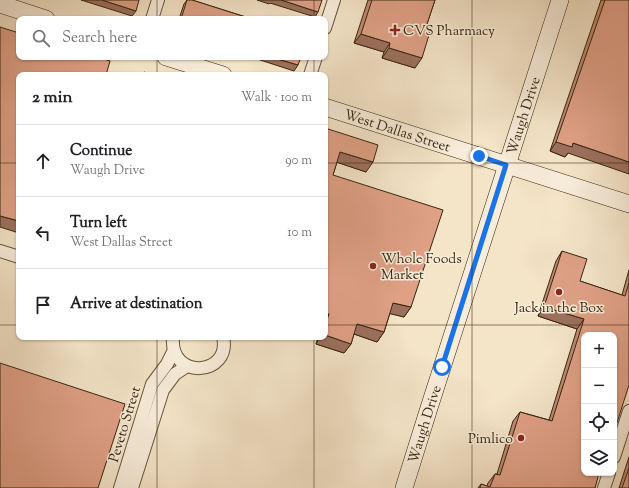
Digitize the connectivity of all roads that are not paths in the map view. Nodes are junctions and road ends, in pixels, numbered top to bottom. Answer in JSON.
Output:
{"nodes":[{"id":1,"x":158,"y":0,"type":"edge"},
{"id":2,"x":334,"y":0,"type":"edge"},
{"id":3,"x":560,"y":0,"type":"edge"},
{"id":4,"x":0,"y":4,"type":"edge"},
{"id":5,"x":37,"y":16,"type":"edge"},
{"id":6,"x":153,"y":16,"type":"edge"},
{"id":7,"x":328,"y":19,"type":"edge"},
{"id":8,"x":176,"y":60,"type":"edge"},
{"id":9,"x":315,"y":60,"type":"edge"},
{"id":10,"x":214,"y":72,"type":"edge"},
{"id":11,"x":311,"y":72,"type":"edge"},
{"id":12,"x":328,"y":108,"type":"edge"},
{"id":13,"x":506,"y":165,"type":"junction"},
{"id":14,"x":629,"y":204,"type":"edge"},
{"id":15,"x":0,"y":251,"type":"edge"},
{"id":16,"x":16,"y":256,"type":"edge"},
{"id":17,"x":173,"y":340,"type":"edge"},
{"id":18,"x":224,"y":340,"type":"edge"},
{"id":19,"x":174,"y":350,"type":"junction"},
{"id":20,"x":187,"y":366,"type":"junction"},
{"id":21,"x":629,"y":411,"type":"edge"},
{"id":22,"x":617,"y":449,"type":"edge"},
{"id":23,"x":608,"y":476,"type":"edge"},
{"id":24,"x":404,"y":486,"type":"edge"},
{"id":25,"x":120,"y":488,"type":"edge"},
{"id":26,"x":132,"y":488,"type":"edge"},
{"id":27,"x":604,"y":488,"type":"edge"}],
"edges":[{"from":1,"to":6,"type":"street"},
{"from":2,"to":7,"type":"street"},
{"from":3,"to":13,"type":"main road","name":"Waugh Drive"},
{"from":4,"to":5,"type":"main road"},
{"from":8,"to":10,"type":"main road"},
{"from":9,"to":11,"type":"street"},
{"from":12,"to":13,"type":"main road","name":"West Dallas Street"},
{"from":13,"to":14,"type":"main road","name":"West Dallas Street"},
{"from":13,"to":24,"type":"main road","name":"Waugh Drive"},
{"from":15,"to":16,"type":"street"},
{"from":17,"to":19,"type":"street"},
{"from":18,"to":20,"type":"street"},
{"from":19,"to":20,"type":"street"},
{"from":19,"to":25,"type":"street","name":"Peveto Street"},
{"from":20,"to":26,"type":"street","name":"Peveto Street"},
{"from":21,"to":22,"type":"street"},
{"from":23,"to":27,"type":"street"}]}
